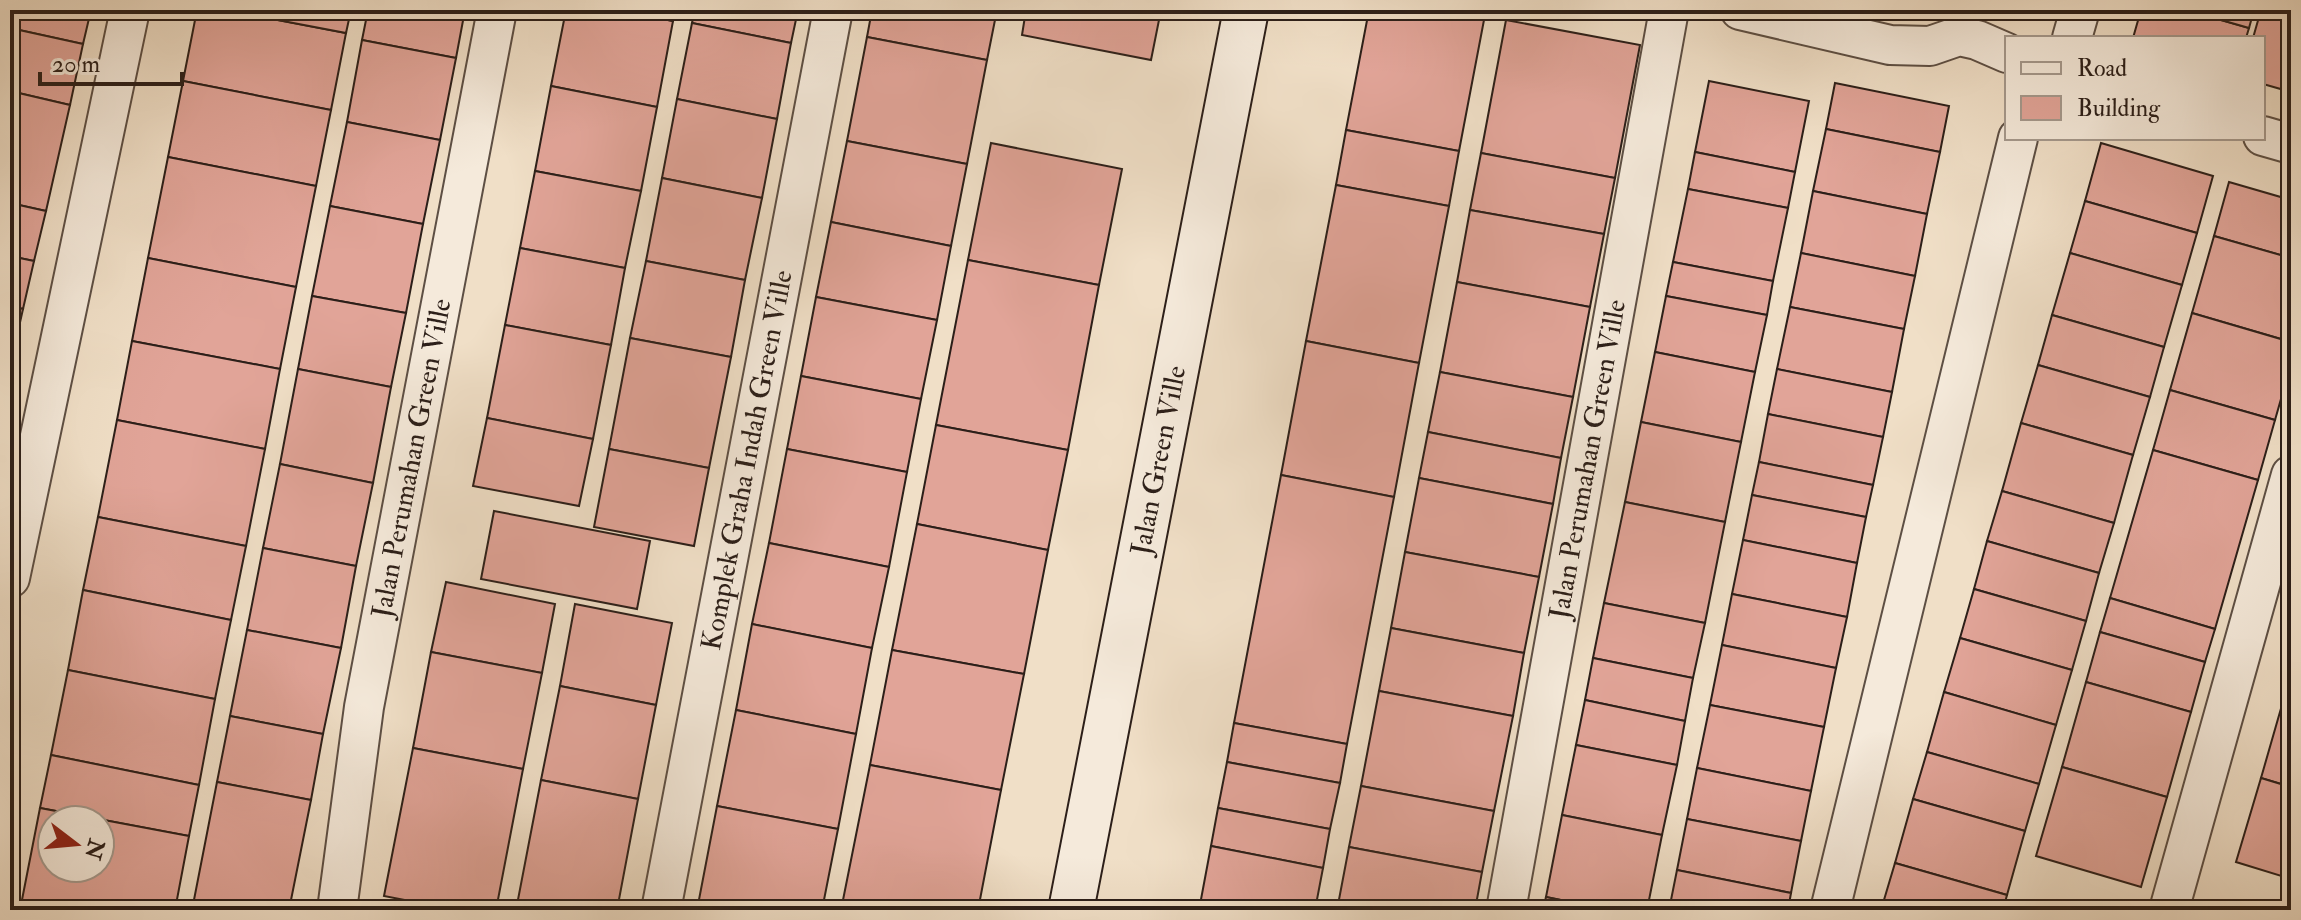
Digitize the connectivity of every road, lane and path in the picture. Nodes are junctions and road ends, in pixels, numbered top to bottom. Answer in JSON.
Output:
{"nodes":[{"id":1,"x":130,"y":10,"type":"edge"},
{"id":2,"x":497,"y":10,"type":"edge"},
{"id":3,"x":833,"y":10,"type":"edge"},
{"id":4,"x":1246,"y":10,"type":"edge"},
{"id":5,"x":1669,"y":10,"type":"edge"},
{"id":6,"x":1740,"y":10,"type":"edge"},
{"id":7,"x":2080,"y":10,"type":"edge"},
{"id":8,"x":1974,"y":30,"type":"edge"},
{"id":9,"x":2073,"y":36,"type":"edge"},
{"id":10,"x":2265,"y":137,"type":"edge"},
{"id":11,"x":2018,"y":140,"type":"edge"},
{"id":12,"x":2291,"y":144,"type":"edge"},
{"id":13,"x":2291,"y":475,"type":"edge"},
{"id":14,"x":10,"y":578,"type":"edge"},
{"id":15,"x":337,"y":910,"type":"edge"},
{"id":16,"x":661,"y":910,"type":"edge"},
{"id":17,"x":1071,"y":910,"type":"edge"},
{"id":18,"x":1506,"y":910,"type":"edge"},
{"id":19,"x":1830,"y":910,"type":"edge"},
{"id":20,"x":2169,"y":910,"type":"edge"}],
"edges":[{"from":1,"to":14,"type":"street"},
{"from":2,"to":15,"type":"street","name":"Jalan Perumahan Green Ville"},
{"from":3,"to":16,"type":"street","name":"Komplek Graha Indah Green Ville"},
{"from":4,"to":17,"type":"street","name":"Jalan Green Ville"},
{"from":5,"to":18,"type":"street","name":"Jalan Perumahan Green Ville"},
{"from":6,"to":8,"type":"street"},
{"from":7,"to":9,"type":"street"},
{"from":10,"to":12,"type":"street"},
{"from":11,"to":19,"type":"street"},
{"from":13,"to":20,"type":"street"}]}
